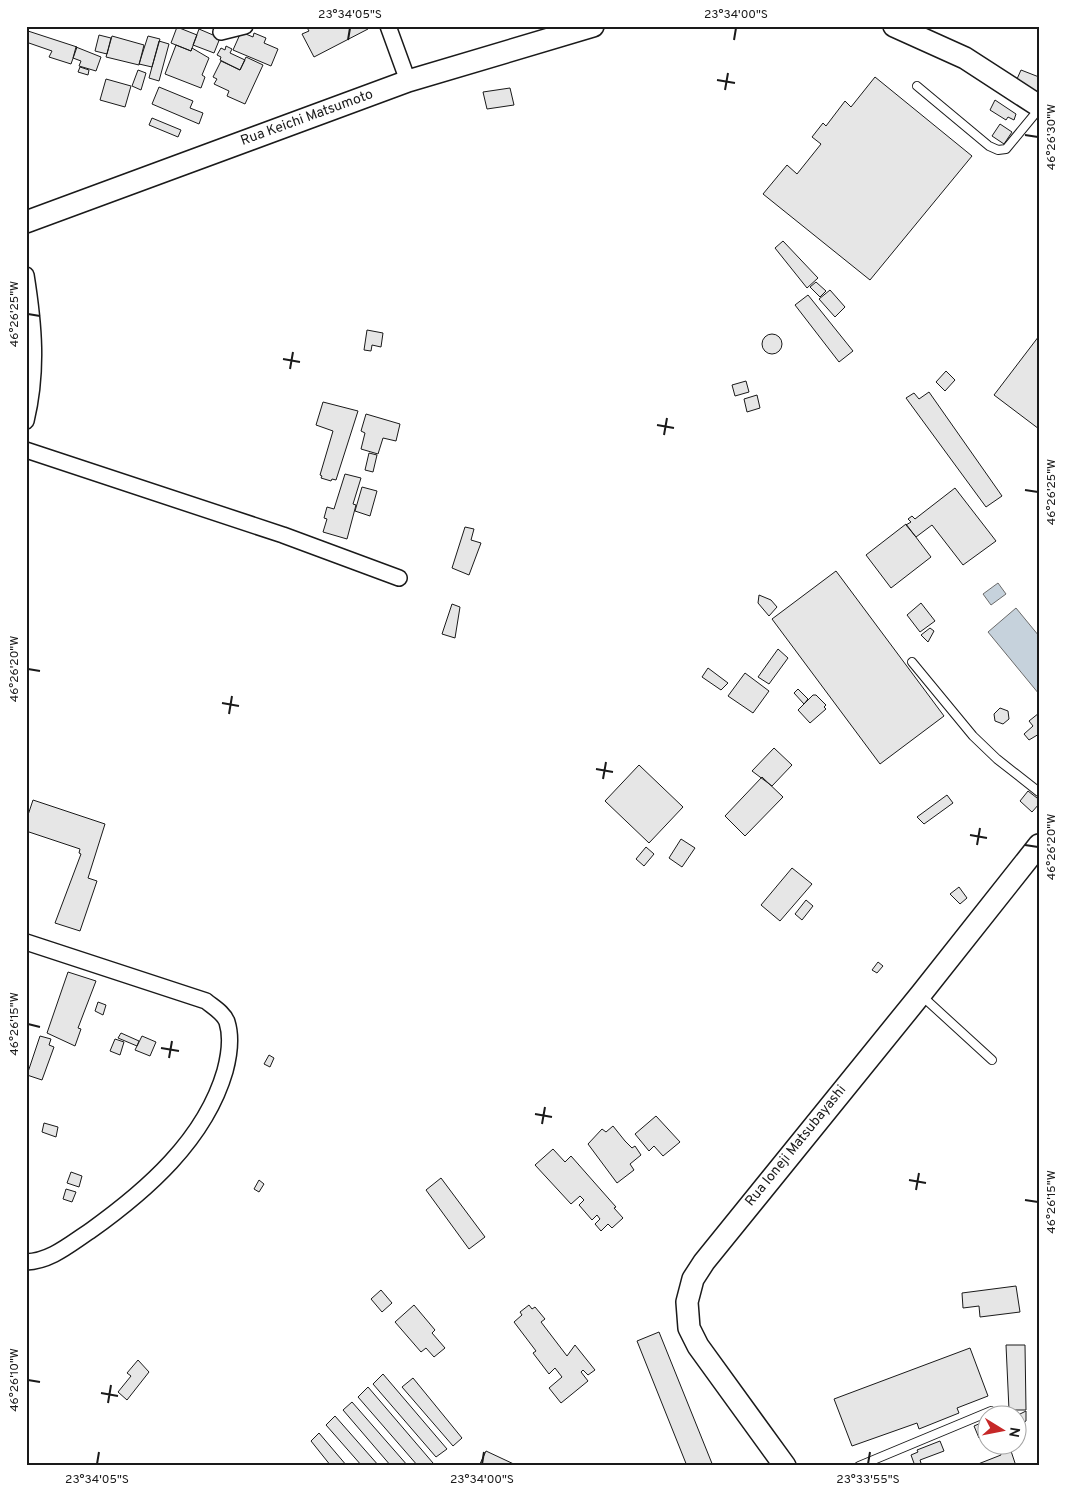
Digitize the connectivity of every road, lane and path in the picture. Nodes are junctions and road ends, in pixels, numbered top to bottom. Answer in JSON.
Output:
{"nodes":[{"id":1,"x":245,"y":26,"type":"edge"},
{"id":2,"x":388,"y":26,"type":"edge"},
{"id":3,"x":592,"y":26,"type":"edge"},
{"id":4,"x":894,"y":26,"type":"edge"},
{"id":5,"x":220,"y":32,"type":"dead end"},
{"id":6,"x":408,"y":81,"type":"junction"},
{"id":7,"x":917,"y":86,"type":"dead end"},
{"id":8,"x":1039,"y":108,"type":"edge"},
{"id":9,"x":26,"y":222,"type":"edge"},
{"id":10,"x":26,"y":275,"type":"edge"},
{"id":11,"x":26,"y":421,"type":"edge"},
{"id":12,"x":26,"y":450,"type":"edge"},
{"id":13,"x":399,"y":578,"type":"dead end"},
{"id":14,"x":912,"y":662,"type":"dead end"},
{"id":15,"x":1039,"y":792,"type":"edge"},
{"id":16,"x":1039,"y":845,"type":"edge"},
{"id":17,"x":26,"y":942,"type":"edge"},
{"id":18,"x":921,"y":994,"type":"junction"},
{"id":19,"x":992,"y":1060,"type":"dead end"},
{"id":20,"x":26,"y":1262,"type":"edge"},
{"id":21,"x":978,"y":1416,"type":"edge"},
{"id":22,"x":786,"y":1466,"type":"edge"},
{"id":23,"x":859,"y":1466,"type":"edge"}],
"edges":[{"from":1,"to":5,"type":"street"},
{"from":2,"to":6,"type":"street"},
{"from":3,"to":6,"type":"main road","name":"Rua Keichi Matsumoto"},
{"from":4,"to":8,"type":"main road"},
{"from":6,"to":9,"type":"main road","name":"Rua Keichi Matsumoto"},
{"from":7,"to":8,"type":"lane"},
{"from":10,"to":11,"type":"street"},
{"from":12,"to":13,"type":"street"},
{"from":14,"to":15,"type":"lane"},
{"from":16,"to":18,"type":"main road","name":"Rua Ioneji Matsubayashi"},
{"from":17,"to":20,"type":"street"},
{"from":18,"to":19,"type":"lane"},
{"from":18,"to":22,"type":"main road","name":"Rua Ioneji Matsubayashi"},
{"from":21,"to":23,"type":"lane"}]}
